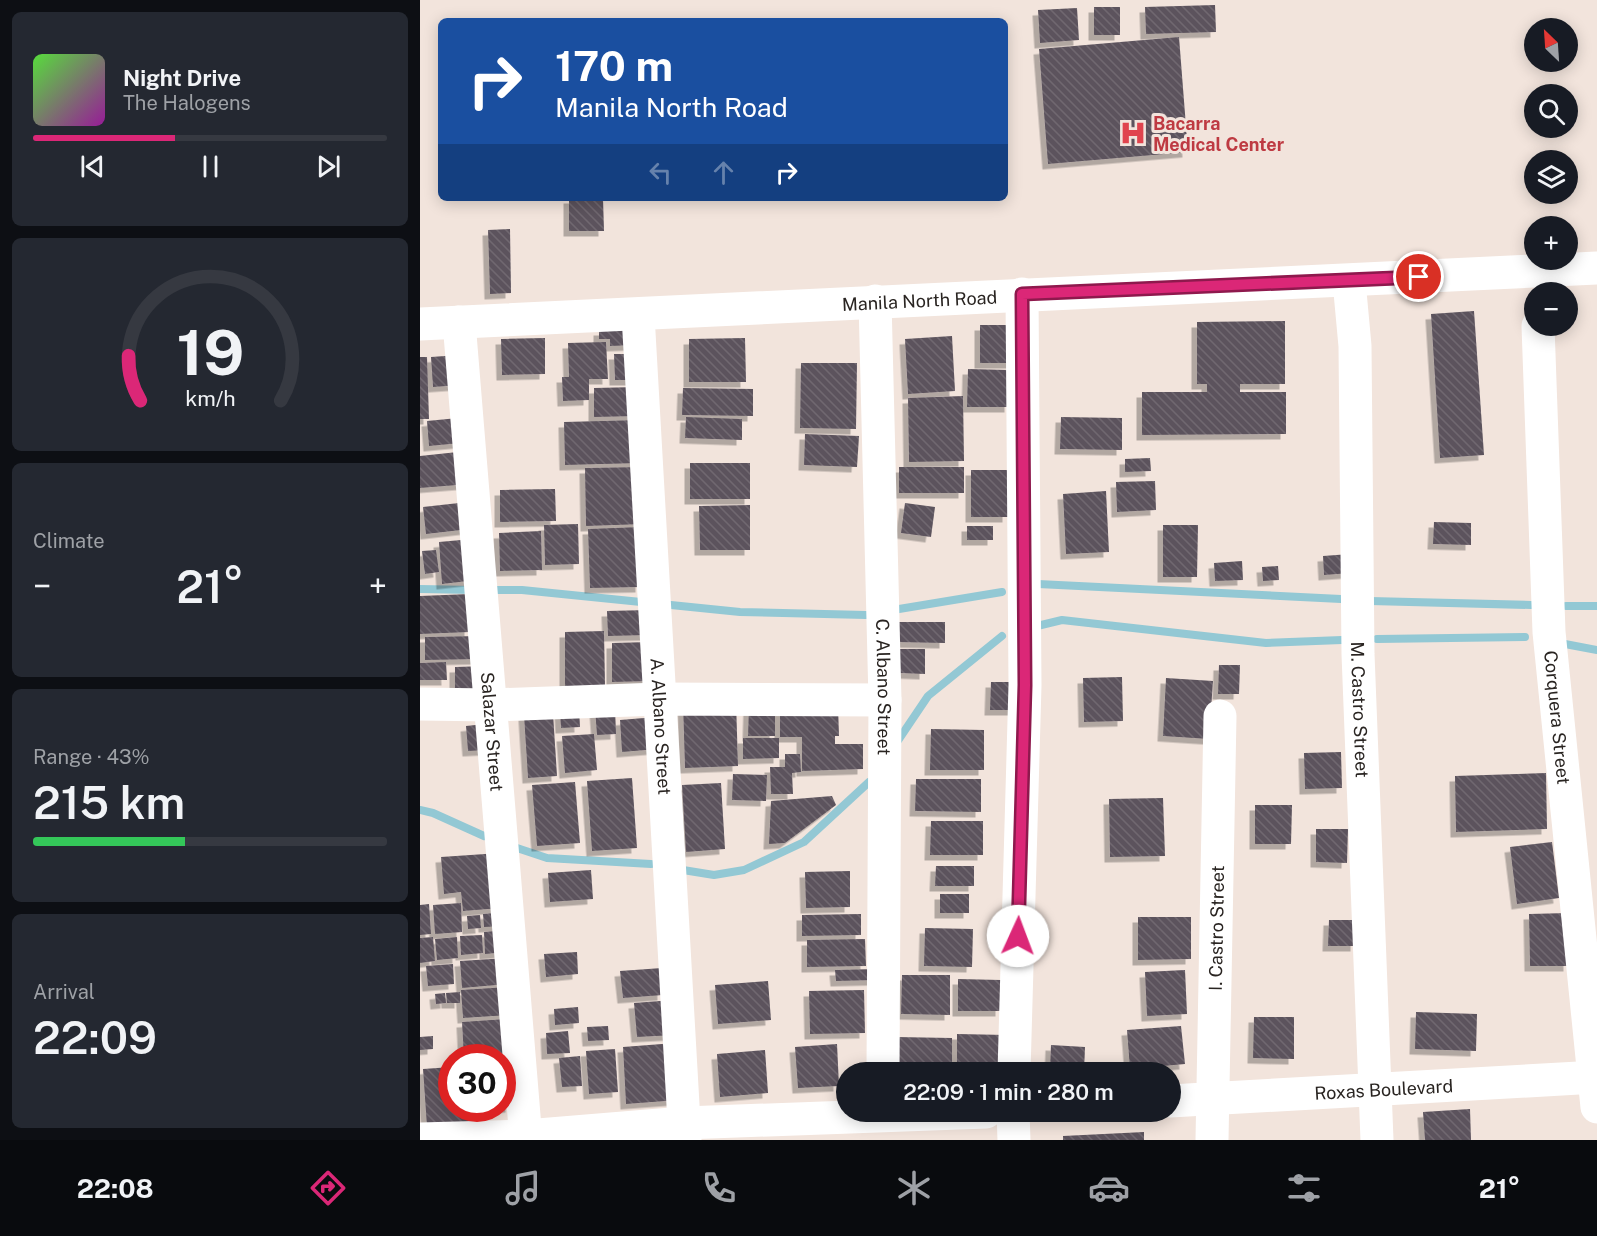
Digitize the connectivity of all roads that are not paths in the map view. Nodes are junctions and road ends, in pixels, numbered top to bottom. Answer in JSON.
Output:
{"nodes":[{"id":1,"x":1597,"y":268,"type":"edge"},
{"id":2,"x":1349,"y":281,"type":"junction"},
{"id":3,"x":1536,"y":281,"type":"edge"},
{"id":4,"x":1022,"y":294,"type":"junction"},
{"id":5,"x":874,"y":301,"type":"junction"},
{"id":6,"x":638,"y":315,"type":"junction"},
{"id":7,"x":459,"y":322,"type":"junction"},
{"id":8,"x":420,"y":324,"type":"edge"},
{"id":9,"x":1538,"y":336,"type":"edge"},
{"id":10,"x":659,"y":699,"type":"junction"},
{"id":11,"x":885,"y":700,"type":"junction"},
{"id":12,"x":420,"y":704,"type":"edge"},
{"id":13,"x":492,"y":705,"type":"junction"},
{"id":14,"x":1220,"y":716,"type":"dead end"},
{"id":15,"x":883,"y":1062,"type":"edge"},
{"id":16,"x":1014,"y":1062,"type":"edge"},
{"id":17,"x":1596,"y":1087,"type":"edge"},
{"id":18,"x":1373,"y":1090,"type":"junction"},
{"id":19,"x":1212,"y":1098,"type":"junction"},
{"id":20,"x":1181,"y":1100,"type":"edge"},
{"id":21,"x":883,"y":1122,"type":"edge"},
{"id":22,"x":1013,"y":1122,"type":"edge"},
{"id":23,"x":685,"y":1132,"type":"edge"},
{"id":24,"x":526,"y":1138,"type":"edge"},
{"id":25,"x":420,"y":1139,"type":"edge"},
{"id":26,"x":1014,"y":1140,"type":"edge"},
{"id":27,"x":1212,"y":1140,"type":"edge"},
{"id":28,"x":1377,"y":1140,"type":"edge"}],
"edges":[{"from":1,"to":3,"type":"main road","name":"Manila North Road"},
{"from":2,"to":3,"type":"main road","name":"Manila North Road"},
{"from":2,"to":4,"type":"main road","name":"Manila North Road"},
{"from":2,"to":18,"type":"main road","name":"M. Castro Street"},
{"from":4,"to":5,"type":"main road","name":"Manila North Road"},
{"from":4,"to":16,"type":"main road"},
{"from":5,"to":6,"type":"main road","name":"Manila North Road"},
{"from":5,"to":11,"type":"main road","name":"C. Albano Street"},
{"from":6,"to":7,"type":"main road","name":"Manila North Road"},
{"from":6,"to":10,"type":"main road","name":"A. Albano Street"},
{"from":7,"to":8,"type":"main road","name":"Manila North Road"},
{"from":7,"to":13,"type":"main road","name":"Salazar Street"},
{"from":9,"to":17,"type":"main road","name":"Corquera Street"},
{"from":10,"to":11,"type":"main road"},
{"from":10,"to":13,"type":"main road"},
{"from":10,"to":23,"type":"main road","name":"A. Albano Street"},
{"from":11,"to":15,"type":"main road","name":"C. Albano Street"},
{"from":12,"to":13,"type":"main road"},
{"from":13,"to":24,"type":"main road","name":"Salazar Street"},
{"from":14,"to":19,"type":"main road","name":"I. Castro Street"},
{"from":17,"to":18,"type":"main road","name":"Roxas Boulevard"},
{"from":18,"to":19,"type":"main road","name":"Roxas Boulevard"},
{"from":18,"to":28,"type":"main road","name":"M. Castro Street"},
{"from":19,"to":20,"type":"main road","name":"Roxas Boulevard"},
{"from":19,"to":27,"type":"main road","name":"I. Castro Street"},
{"from":21,"to":23,"type":"main road"},
{"from":22,"to":26,"type":"main road"},
{"from":23,"to":24,"type":"main road"},
{"from":24,"to":25,"type":"main road"}]}
